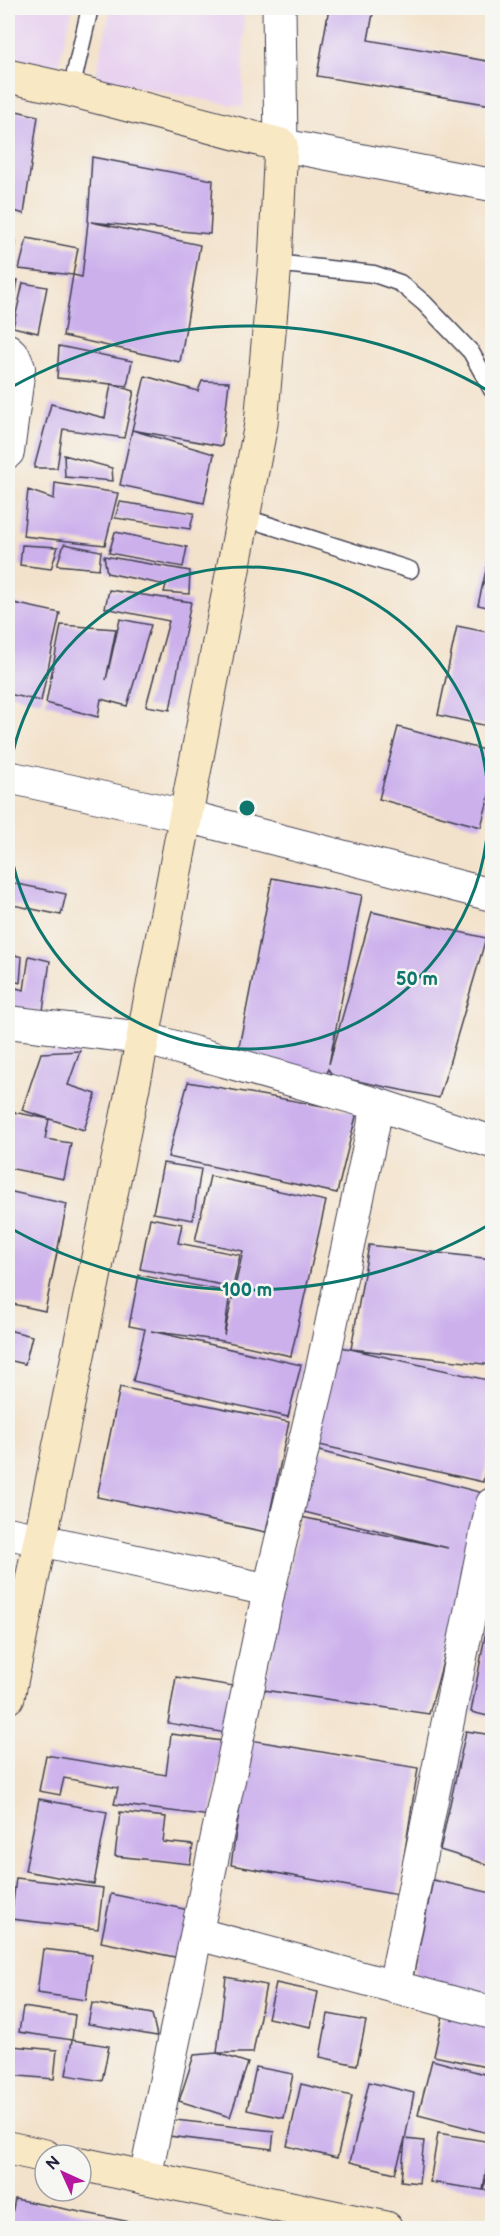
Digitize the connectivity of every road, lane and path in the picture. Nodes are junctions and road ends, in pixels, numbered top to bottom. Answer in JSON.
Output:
{"nodes":[{"id":1,"x":90,"y":8,"type":"edge"},
{"id":2,"x":279,"y":8,"type":"edge"},
{"id":3,"x":8,"y":76,"type":"edge"},
{"id":4,"x":71,"y":90,"type":"junction"},
{"id":5,"x":281,"y":145,"type":"junction"},
{"id":6,"x":492,"y":185,"type":"edge"},
{"id":7,"x":275,"y":263,"type":"junction"},
{"id":8,"x":8,"y":350,"type":"edge"},
{"id":9,"x":492,"y":390,"type":"edge"},
{"id":10,"x":8,"y":452,"type":"edge"},
{"id":11,"x":243,"y":517,"type":"junction"},
{"id":12,"x":410,"y":570,"type":"dead end"},
{"id":13,"x":8,"y":777,"type":"edge"},
{"id":14,"x":186,"y":816,"type":"junction"},
{"id":15,"x":492,"y":895,"type":"edge"},
{"id":16,"x":8,"y":1022,"type":"edge"},
{"id":17,"x":143,"y":1038,"type":"junction"},
{"id":18,"x":375,"y":1104,"type":"junction"},
{"id":19,"x":492,"y":1142,"type":"edge"},
{"id":20,"x":492,"y":1504,"type":"edge"},
{"id":21,"x":8,"y":1533,"type":"edge"},
{"id":22,"x":39,"y":1540,"type":"junction"},
{"id":23,"x":269,"y":1590,"type":"junction"},
{"id":24,"x":8,"y":1696,"type":"edge"},
{"id":25,"x":198,"y":1934,"type":"junction"},
{"id":26,"x":394,"y":1987,"type":"junction"},
{"id":27,"x":492,"y":2013,"type":"edge"},
{"id":28,"x":8,"y":2148,"type":"edge"},
{"id":29,"x":33,"y":2153,"type":"edge"},
{"id":30,"x":93,"y":2167,"type":"edge"},
{"id":31,"x":145,"y":2178,"type":"junction"},
{"id":32,"x":386,"y":2229,"type":"edge"}],
"edges":[{"from":1,"to":4,"type":"lane"},
{"from":2,"to":5,"type":"street"},
{"from":3,"to":4,"type":"main road"},
{"from":4,"to":5,"type":"main road"},
{"from":5,"to":6,"type":"street"},
{"from":5,"to":7,"type":"main road"},
{"from":7,"to":9,"type":"lane"},
{"from":7,"to":11,"type":"main road"},
{"from":8,"to":10,"type":"street"},
{"from":11,"to":12,"type":"lane"},
{"from":11,"to":14,"type":"main road"},
{"from":13,"to":14,"type":"street"},
{"from":14,"to":15,"type":"street"},
{"from":14,"to":17,"type":"main road"},
{"from":16,"to":17,"type":"street"},
{"from":17,"to":18,"type":"street"},
{"from":17,"to":22,"type":"main road"},
{"from":18,"to":19,"type":"street"},
{"from":18,"to":23,"type":"street"},
{"from":20,"to":26,"type":"street"},
{"from":21,"to":22,"type":"street"},
{"from":22,"to":23,"type":"street"},
{"from":22,"to":24,"type":"main road"},
{"from":23,"to":25,"type":"street"},
{"from":25,"to":26,"type":"street"},
{"from":25,"to":31,"type":"street"},
{"from":26,"to":27,"type":"street"},
{"from":28,"to":29,"type":"main road"},
{"from":30,"to":31,"type":"main road"},
{"from":31,"to":32,"type":"main road"}]}
